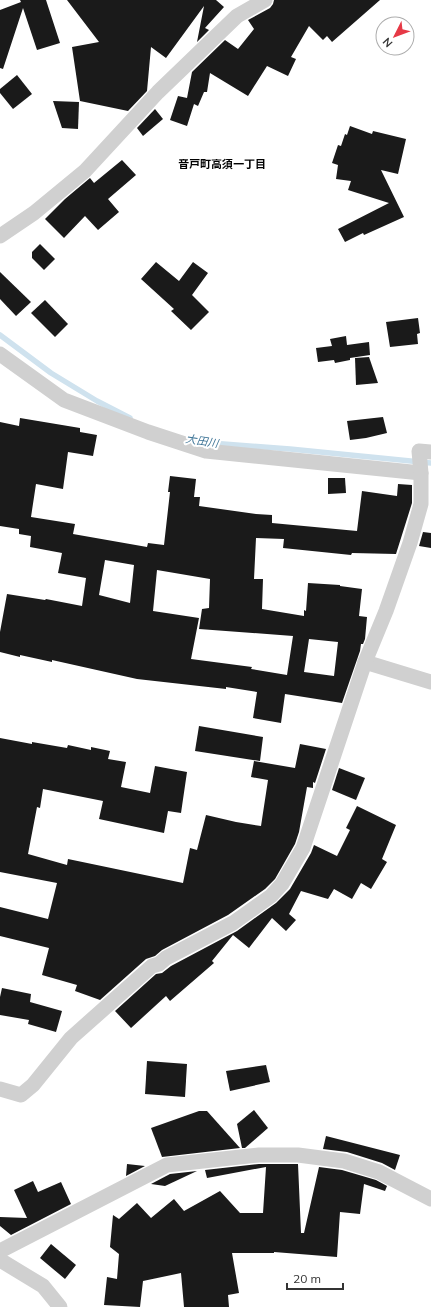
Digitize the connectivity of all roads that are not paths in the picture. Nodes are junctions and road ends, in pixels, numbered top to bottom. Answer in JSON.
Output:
{"nodes":[{"id":1,"x":264,"y":0,"type":"edge"},
{"id":2,"x":0,"y":236,"type":"edge"},
{"id":3,"x":0,"y":354,"type":"edge"},
{"id":4,"x":431,"y":452,"type":"edge"},
{"id":5,"x":421,"y":473,"type":"junction"},
{"id":6,"x":365,"y":662,"type":"junction"},
{"id":7,"x":431,"y":682,"type":"edge"},
{"id":8,"x":0,"y":1089,"type":"edge"},
{"id":9,"x":431,"y":1199,"type":"edge"},
{"id":10,"x":0,"y":1251,"type":"edge"},
{"id":11,"x":0,"y":1260,"type":"edge"},
{"id":12,"x":60,"y":1307,"type":"edge"}],
"edges":[{"from":1,"to":2,"type":"street"},
{"from":3,"to":5,"type":"street"},
{"from":4,"to":5,"type":"street"},
{"from":5,"to":6,"type":"street"},
{"from":6,"to":7,"type":"street"},
{"from":6,"to":8,"type":"street"},
{"from":9,"to":10,"type":"street"},
{"from":11,"to":12,"type":"street"}]}
